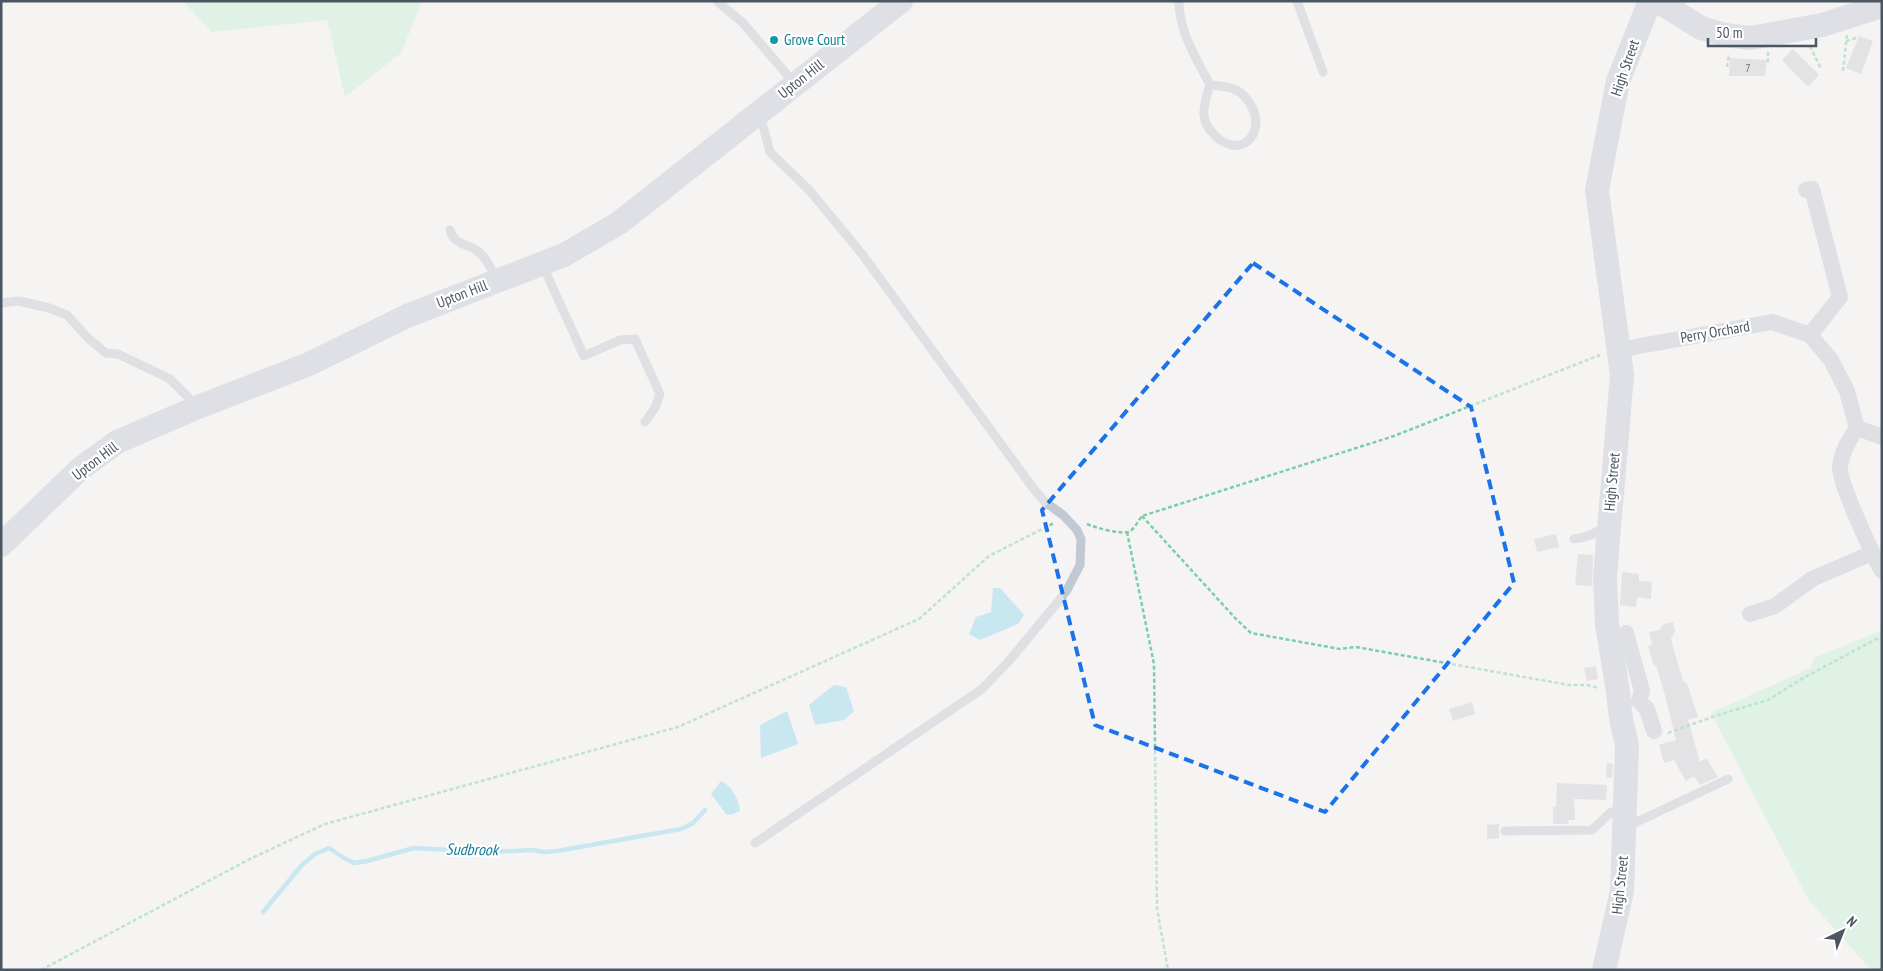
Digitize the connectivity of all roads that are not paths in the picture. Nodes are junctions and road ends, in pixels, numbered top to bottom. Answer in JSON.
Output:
{"nodes":[{"id":1,"x":716,"y":1,"type":"edge"},
{"id":2,"x":901,"y":1,"type":"edge"},
{"id":3,"x":1179,"y":1,"type":"edge"},
{"id":4,"x":1297,"y":1,"type":"edge"},
{"id":5,"x":1650,"y":1,"type":"edge"},
{"id":6,"x":1658,"y":1,"type":"edge"},
{"id":7,"x":1882,"y":6,"type":"edge"},
{"id":8,"x":1322,"y":72,"type":"dead end"},
{"id":9,"x":795,"y":85,"type":"junction"},
{"id":10,"x":1210,"y":85,"type":"junction"},
{"id":11,"x":760,"y":112,"type":"junction"},
{"id":12,"x":1806,"y":190,"type":"dead end"},
{"id":13,"x":450,"y":230,"type":"dead end"},
{"id":14,"x":542,"y":264,"type":"junction"},
{"id":15,"x":497,"y":281,"type":"junction"},
{"id":16,"x":1,"y":303,"type":"edge"},
{"id":17,"x":1810,"y":335,"type":"junction"},
{"id":18,"x":1618,"y":350,"type":"junction"},
{"id":19,"x":198,"y":407,"type":"junction"},
{"id":20,"x":645,"y":422,"type":"dead end"},
{"id":21,"x":1857,"y":428,"type":"junction"},
{"id":22,"x":1882,"y":437,"type":"edge"},
{"id":23,"x":1608,"y":526,"type":"junction"},
{"id":24,"x":1574,"y":538,"type":"dead end"},
{"id":25,"x":1,"y":545,"type":"edge"},
{"id":26,"x":1872,"y":553,"type":"junction"},
{"id":27,"x":1882,"y":571,"type":"edge"},
{"id":28,"x":1750,"y":614,"type":"dead end"},
{"id":29,"x":1626,"y":633,"type":"dead end"},
{"id":30,"x":1626,"y":700,"type":"junction"},
{"id":31,"x":1658,"y":733,"type":"road end"},
{"id":32,"x":1728,"y":779,"type":"dead end"},
{"id":33,"x":1624,"y":820,"type":"junction"},
{"id":34,"x":1505,"y":831,"type":"dead end"},
{"id":35,"x":755,"y":843,"type":"dead end"},
{"id":36,"x":1604,"y":970,"type":"edge"}],
"edges":[{"from":1,"to":9,"type":"lane"},
{"from":2,"to":9,"type":"street","name":"Upton Hill"},
{"from":3,"to":10,"type":"lane"},
{"from":4,"to":8,"type":"lane"},
{"from":5,"to":18,"type":"street","name":"High Street"},
{"from":6,"to":7,"type":"street"},
{"from":9,"to":11,"type":"street","name":"Upton Hill"},
{"from":10,"to":10,"type":"lane"},
{"from":11,"to":14,"type":"street","name":"Upton Hill"},
{"from":11,"to":35,"type":"lane"},
{"from":12,"to":17,"type":"street"},
{"from":13,"to":15,"type":"lane"},
{"from":14,"to":15,"type":"street","name":"Upton Hill"},
{"from":14,"to":20,"type":"lane"},
{"from":15,"to":19,"type":"street","name":"Upton Hill"},
{"from":16,"to":19,"type":"lane"},
{"from":17,"to":18,"type":"street","name":"Perry Orchard"},
{"from":17,"to":21,"type":"street"},
{"from":18,"to":23,"type":"street","name":"High Street"},
{"from":19,"to":25,"type":"street","name":"Upton Hill"},
{"from":21,"to":22,"type":"street"},
{"from":21,"to":26,"type":"street"},
{"from":23,"to":24,"type":"lane"},
{"from":23,"to":30,"type":"street","name":"High Street"},
{"from":26,"to":27,"type":"street"},
{"from":26,"to":28,"type":"street"},
{"from":29,"to":30,"type":"street"},
{"from":30,"to":31,"type":"street"},
{"from":30,"to":33,"type":"street","name":"High Street"},
{"from":32,"to":33,"type":"lane"},
{"from":33,"to":34,"type":"lane"},
{"from":33,"to":36,"type":"street","name":"High Street"}]}
